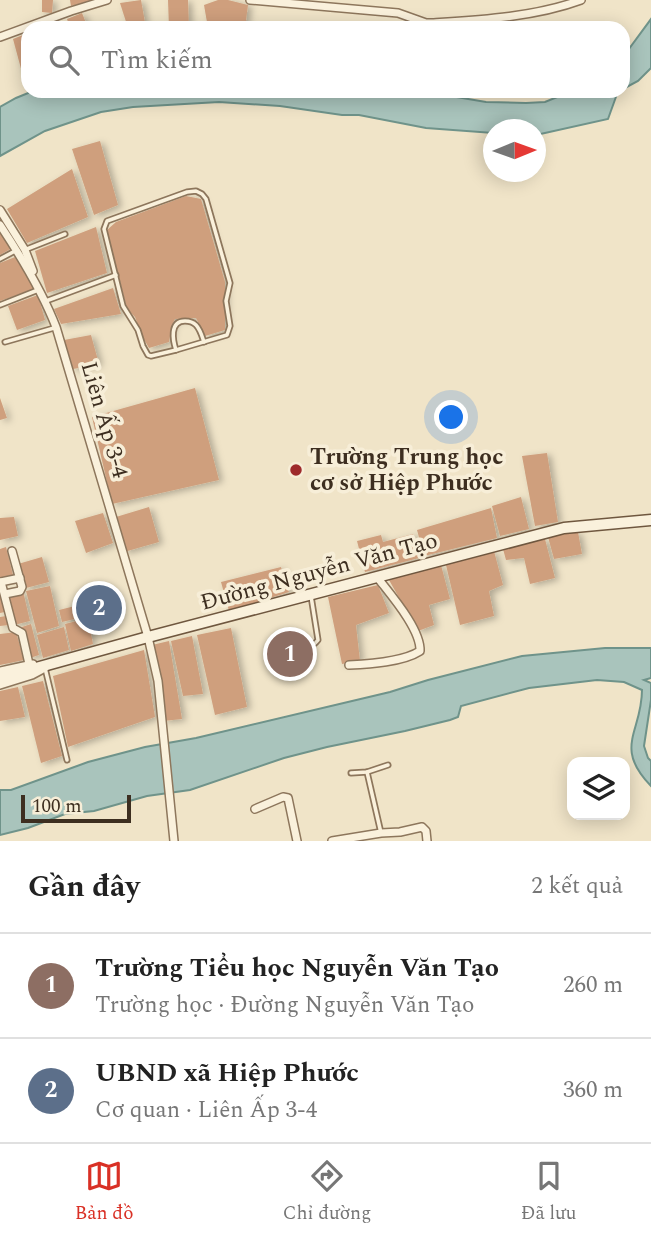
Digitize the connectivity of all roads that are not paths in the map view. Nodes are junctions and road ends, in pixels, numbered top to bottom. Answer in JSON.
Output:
{"nodes":[{"id":1,"x":107,"y":0,"type":"edge"},
{"id":2,"x":250,"y":0,"type":"edge"},
{"id":3,"x":581,"y":0,"type":"edge"},
{"id":4,"x":42,"y":21,"type":"edge"},
{"id":5,"x":420,"y":21,"type":"edge"},
{"id":6,"x":464,"y":21,"type":"edge"},
{"id":7,"x":21,"y":29,"type":"edge"},
{"id":8,"x":0,"y":37,"type":"edge"},
{"id":9,"x":0,"y":211,"type":"edge"},
{"id":10,"x":0,"y":225,"type":"edge"},
{"id":11,"x":65,"y":234,"type":"dead end"},
{"id":12,"x":21,"y":250,"type":"junction"},
{"id":13,"x":0,"y":259,"type":"edge"},
{"id":14,"x":116,"y":275,"type":"junction"},
{"id":15,"x":40,"y":290,"type":"junction"},
{"id":16,"x":46,"y":301,"type":"junction"},
{"id":17,"x":0,"y":305,"type":"edge"},
{"id":18,"x":56,"y":327,"type":"junction"},
{"id":19,"x":5,"y":342,"type":"dead end"},
{"id":20,"x":204,"y":342,"type":"junction"},
{"id":21,"x":176,"y":350,"type":"junction"},
{"id":22,"x":651,"y":520,"type":"edge"},
{"id":23,"x":12,"y":551,"type":"dead end"},
{"id":24,"x":377,"y":576,"type":"junction"},
{"id":25,"x":20,"y":578,"type":"junction"},
{"id":26,"x":1,"y":582,"type":"edge"},
{"id":27,"x":5,"y":594,"type":"junction"},
{"id":28,"x":310,"y":594,"type":"junction"},
{"id":29,"x":148,"y":636,"type":"junction"},
{"id":30,"x":279,"y":655,"type":"dead end"},
{"id":31,"x":29,"y":664,"type":"junction"},
{"id":32,"x":349,"y":665,"type":"dead end"},
{"id":33,"x":48,"y":666,"type":"junction"},
{"id":34,"x":0,"y":671,"type":"edge"},
{"id":35,"x":0,"y":677,"type":"edge"},
{"id":36,"x":0,"y":685,"type":"edge"},
{"id":37,"x":67,"y":760,"type":"dead end"},
{"id":38,"x":388,"y":765,"type":"dead end"},
{"id":39,"x":368,"y":772,"type":"junction"},
{"id":40,"x":351,"y":773,"type":"dead end"},
{"id":41,"x":255,"y":809,"type":"dead end"},
{"id":42,"x":400,"y":832,"type":"junction"},
{"id":43,"x":381,"y":833,"type":"junction"},
{"id":44,"x":174,"y":841,"type":"edge"},
{"id":45,"x":297,"y":841,"type":"edge"},
{"id":46,"x":332,"y":841,"type":"edge"},
{"id":47,"x":401,"y":841,"type":"edge"},
{"id":48,"x":427,"y":841,"type":"edge"}],
"edges":[{"from":1,"to":4,"type":"street"},
{"from":2,"to":5,"type":"street"},
{"from":3,"to":6,"type":"street"},
{"from":7,"to":8,"type":"street"},
{"from":9,"to":12,"type":"street"},
{"from":10,"to":12,"type":"street","name":"Liên Ấp 3-4"},
{"from":11,"to":12,"type":"lane"},
{"from":12,"to":13,"type":"lane"},
{"from":12,"to":15,"type":"street","name":"Liên Ấp 3-4"},
{"from":14,"to":16,"type":"lane"},
{"from":14,"to":20,"type":"lane"},
{"from":14,"to":21,"type":"lane"},
{"from":15,"to":16,"type":"street","name":"Liên Ấp 3-4"},
{"from":15,"to":17,"type":"lane"},
{"from":16,"to":18,"type":"street","name":"Liên Ấp 3-4"},
{"from":18,"to":19,"type":"lane"},
{"from":18,"to":29,"type":"street","name":"Liên Ấp 3-4"},
{"from":20,"to":21,"type":"lane"},
{"from":20,"to":21,"type":"lane"},
{"from":22,"to":24,"type":"main road","name":"Đường Nguyễn Văn Tạo"},
{"from":23,"to":25,"type":"street"},
{"from":24,"to":28,"type":"main road","name":"Đường Nguyễn Văn Tạo"},
{"from":24,"to":32,"type":"street"},
{"from":25,"to":26,"type":"street"},
{"from":25,"to":27,"type":"street"},
{"from":26,"to":27,"type":"street"},
{"from":27,"to":31,"type":"street"},
{"from":28,"to":29,"type":"main road","name":"Đường Nguyễn Văn Tạo"},
{"from":28,"to":30,"type":"lane"},
{"from":29,"to":33,"type":"main road","name":"Đường Nguyễn Văn Tạo"},
{"from":29,"to":44,"type":"street","name":"Liên Ấp 3-4"},
{"from":31,"to":33,"type":"street"},
{"from":31,"to":34,"type":"street"},
{"from":33,"to":35,"type":"main road","name":"Đường Nguyễn Văn Tạo"},
{"from":33,"to":36,"type":"street"},
{"from":33,"to":37,"type":"lane"},
{"from":38,"to":39,"type":"lane"},
{"from":39,"to":40,"type":"lane"},
{"from":39,"to":43,"type":"lane"},
{"from":41,"to":45,"type":"street"},
{"from":42,"to":43,"type":"street"},
{"from":42,"to":47,"type":"street"},
{"from":42,"to":48,"type":"street"},
{"from":43,"to":46,"type":"street"}]}
